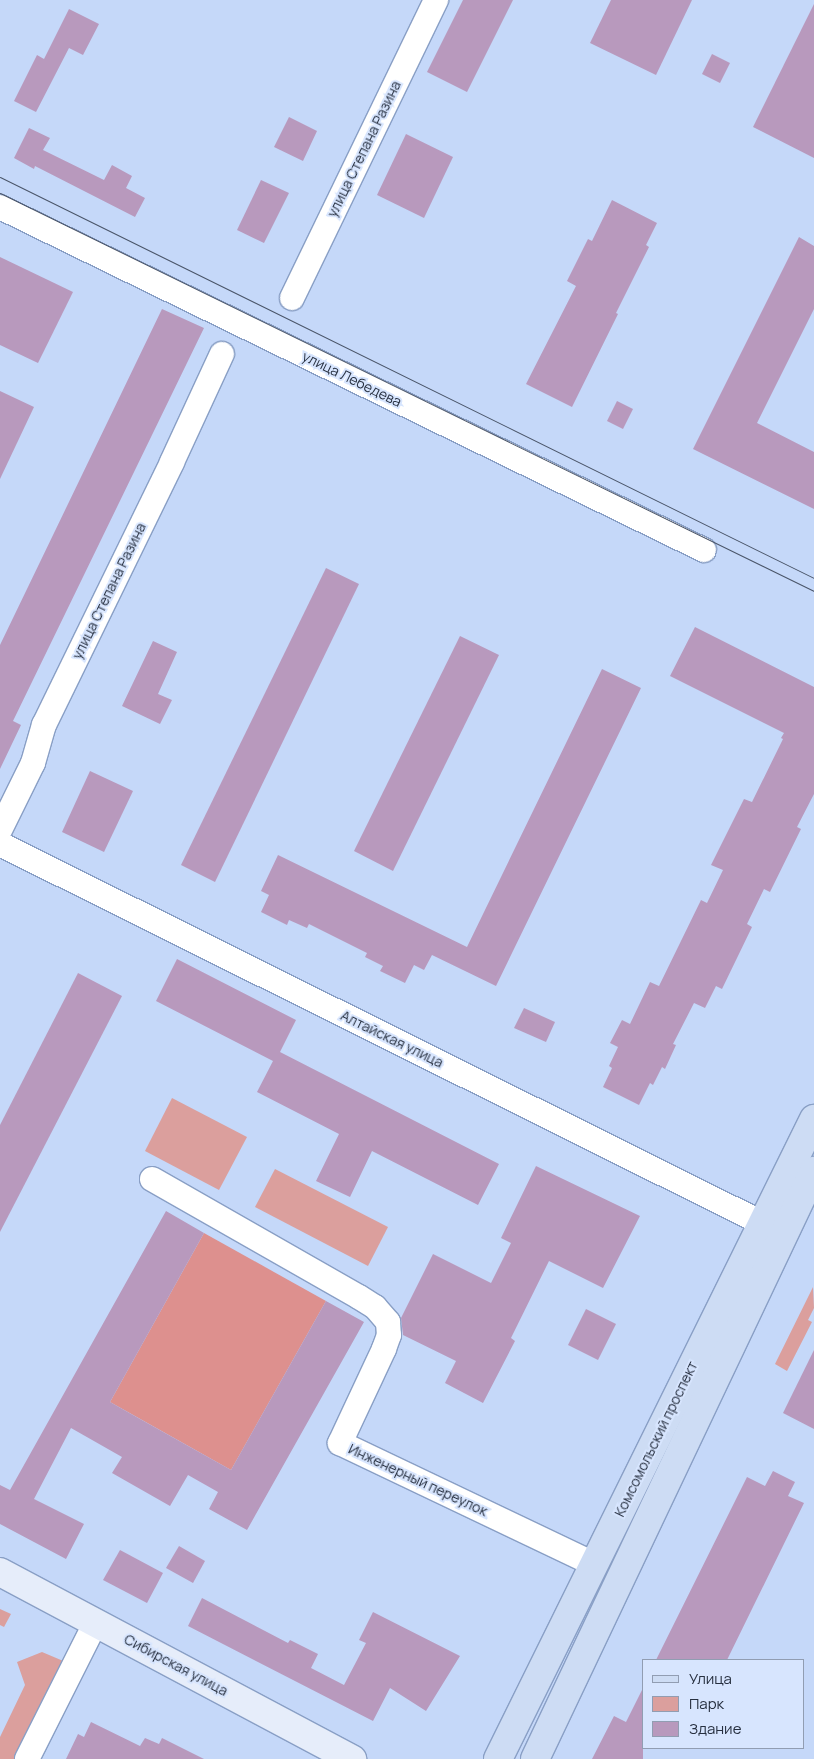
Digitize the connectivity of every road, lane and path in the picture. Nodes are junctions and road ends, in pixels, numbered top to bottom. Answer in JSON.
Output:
{"nodes":[{"id":1,"x":436,"y":0,"type":"edge"},
{"id":2,"x":0,"y":207,"type":"edge"},
{"id":3,"x":292,"y":298,"type":"dead end"},
{"id":4,"x":222,"y":354,"type":"dead end"},
{"id":5,"x":704,"y":550,"type":"dead end"},
{"id":6,"x":0,"y":830,"type":"edge"},
{"id":7,"x":0,"y":844,"type":"edge"},
{"id":8,"x":814,"y":1119,"type":"edge"},
{"id":9,"x":814,"y":1171,"type":"edge"},
{"id":10,"x":152,"y":1179,"type":"dead end"},
{"id":11,"x":773,"y":1229,"type":"junction"},
{"id":12,"x":594,"y":1564,"type":"junction"},
{"id":13,"x":0,"y":1572,"type":"edge"},
{"id":14,"x":96,"y":1622,"type":"junction"},
{"id":15,"x":27,"y":1759,"type":"edge"},
{"id":16,"x":352,"y":1759,"type":"edge"},
{"id":17,"x":498,"y":1759,"type":"edge"},
{"id":18,"x":535,"y":1759,"type":"edge"}],
"edges":[{"from":1,"to":3,"type":"street","name":"улица Степана Разина"},
{"from":2,"to":5,"type":"street","name":"улица Лебедева"},
{"from":4,"to":6,"type":"street","name":"улица Степана Разина"},
{"from":7,"to":11,"type":"street","name":"Алтайская улица"},
{"from":8,"to":11,"type":"main road","name":"Комсомольский проспект"},
{"from":9,"to":11,"type":"main road","name":"Комсомольский проспект"},
{"from":10,"to":12,"type":"street","name":"Инженерный переулок"},
{"from":11,"to":12,"type":"main road","name":"Комсомольский проспект"},
{"from":11,"to":18,"type":"main road","name":"Комсомольский проспект"},
{"from":12,"to":17,"type":"main road","name":"Комсомольский проспект"},
{"from":13,"to":14,"type":"main road","name":"Сибирская улица"},
{"from":14,"to":15,"type":"street"},
{"from":14,"to":16,"type":"main road","name":"Сибирская улица"}]}
